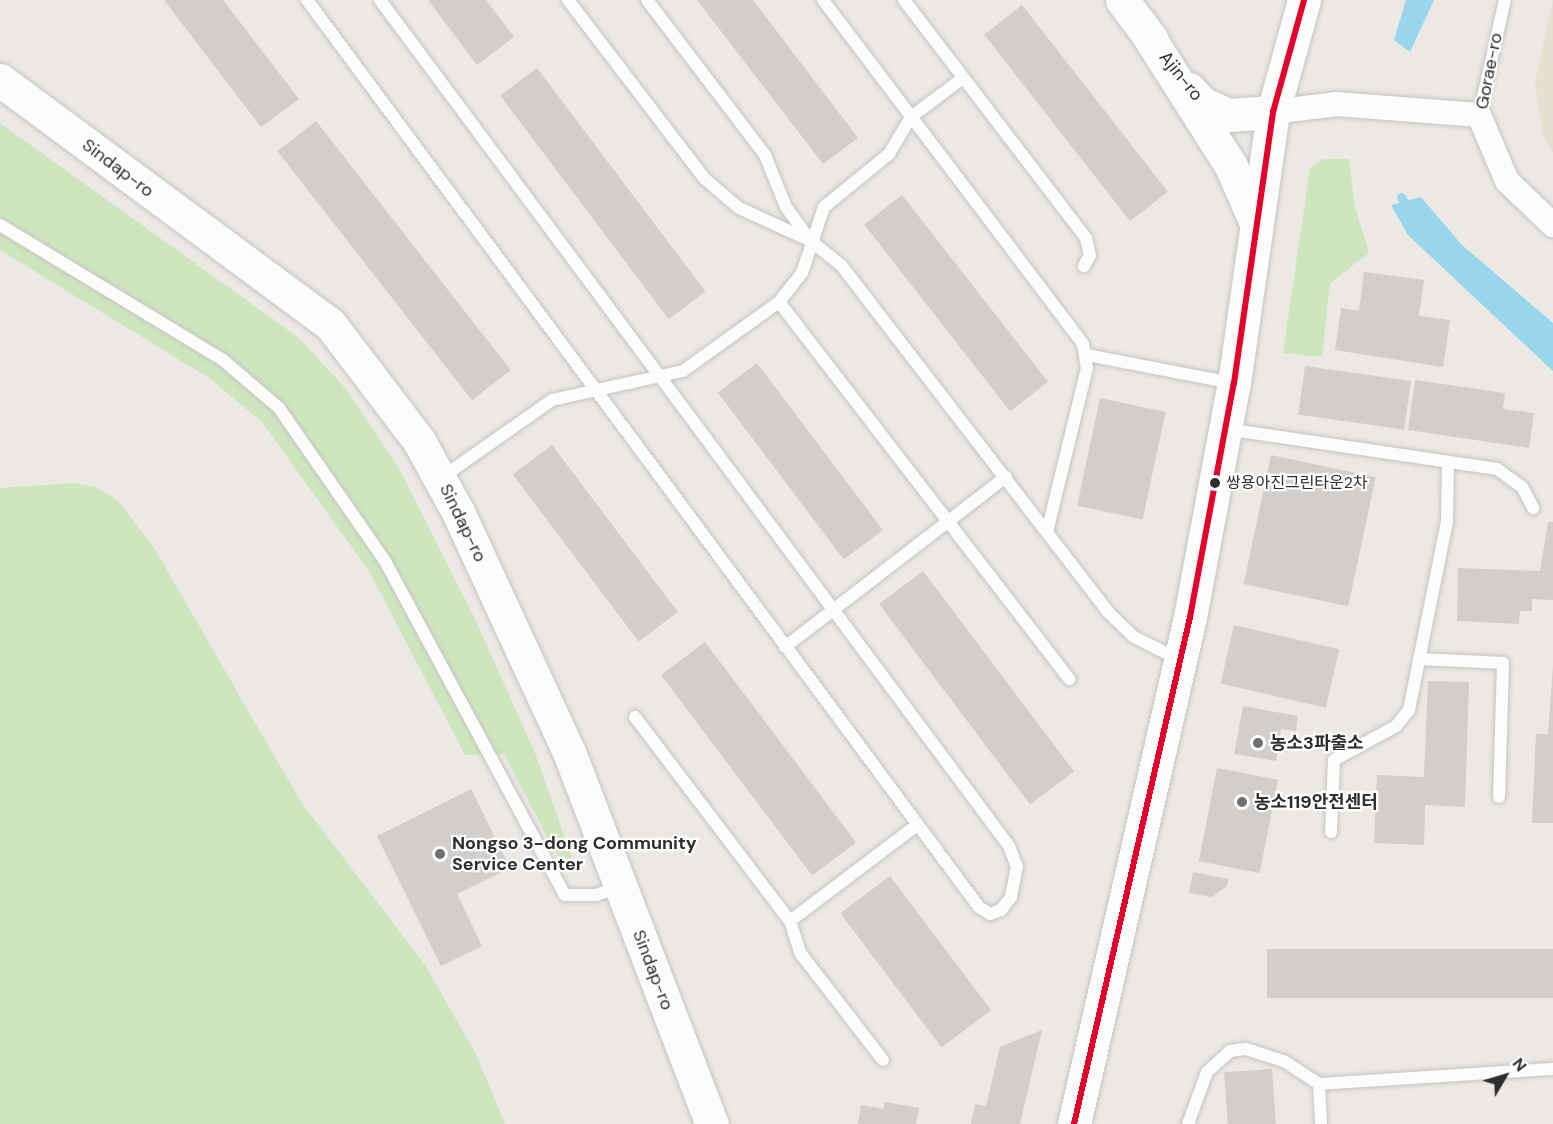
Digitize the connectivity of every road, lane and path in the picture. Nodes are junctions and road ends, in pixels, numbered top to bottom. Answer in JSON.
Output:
{"nodes":[{"id":1,"x":307,"y":0,"type":"edge"},
{"id":2,"x":380,"y":0,"type":"edge"},
{"id":3,"x":568,"y":0,"type":"edge"},
{"id":4,"x":646,"y":0,"type":"edge"},
{"id":5,"x":823,"y":0,"type":"edge"},
{"id":6,"x":904,"y":0,"type":"edge"},
{"id":7,"x":1304,"y":0,"type":"edge"},
{"id":8,"x":1505,"y":0,"type":"edge"},
{"id":9,"x":1131,"y":12,"type":"edge"},
{"id":10,"x":963,"y":78,"type":"junction"},
{"id":11,"x":0,"y":80,"type":"edge"},
{"id":12,"x":1274,"y":112,"type":"junction"},
{"id":13,"x":1479,"y":115,"type":"junction"},
{"id":14,"x":911,"y":117,"type":"junction"},
{"id":15,"x":1256,"y":223,"type":"junction"},
{"id":16,"x":0,"y":225,"type":"edge"},
{"id":17,"x":1553,"y":225,"type":"edge"},
{"id":18,"x":811,"y":241,"type":"junction"},
{"id":19,"x":1084,"y":266,"type":"dead end"},
{"id":20,"x":779,"y":302,"type":"junction"},
{"id":21,"x":1087,"y":355,"type":"junction"},
{"id":22,"x":662,"y":377,"type":"junction"},
{"id":23,"x":1234,"y":383,"type":"junction"},
{"id":24,"x":596,"y":389,"type":"junction"},
{"id":25,"x":1225,"y":429,"type":"junction"},
{"id":26,"x":1448,"y":462,"type":"junction"},
{"id":27,"x":1006,"y":477,"type":"junction"},
{"id":28,"x":441,"y":478,"type":"junction"},
{"id":29,"x":1533,"y":508,"type":"dead end"},
{"id":30,"x":948,"y":522,"type":"junction"},
{"id":31,"x":1047,"y":532,"type":"junction"},
{"id":32,"x":832,"y":610,"type":"junction"},
{"id":33,"x":784,"y":646,"type":"junction"},
{"id":34,"x":1419,"y":659,"type":"junction"},
{"id":35,"x":1180,"y":660,"type":"junction"},
{"id":36,"x":1069,"y":679,"type":"dead end"},
{"id":37,"x":636,"y":717,"type":"dead end"},
{"id":38,"x":1499,"y":796,"type":"dead end"},
{"id":39,"x":917,"y":825,"type":"junction"},
{"id":40,"x":1331,"y":832,"type":"dead end"},
{"id":41,"x":621,"y":887,"type":"junction"},
{"id":42,"x":790,"y":921,"type":"junction"},
{"id":43,"x":883,"y":1060,"type":"dead end"},
{"id":44,"x":1553,"y":1069,"type":"edge"},
{"id":45,"x":1319,"y":1084,"type":"junction"},
{"id":46,"x":712,"y":1124,"type":"edge"},
{"id":47,"x":1074,"y":1124,"type":"edge"},
{"id":48,"x":1188,"y":1124,"type":"edge"},
{"id":49,"x":1321,"y":1124,"type":"edge"}],
"edges":[{"from":1,"to":24,"type":"lane"},
{"from":2,"to":22,"type":"lane"},
{"from":3,"to":18,"type":"lane"},
{"from":4,"to":18,"type":"lane"},
{"from":5,"to":14,"type":"lane"},
{"from":6,"to":10,"type":"lane"},
{"from":7,"to":12,"type":"street"},
{"from":8,"to":13,"type":"lane","name":"Gorae-ro"},
{"from":9,"to":12,"type":"street","name":"Ajin-ro"},
{"from":9,"to":15,"type":"street"},
{"from":10,"to":14,"type":"lane"},
{"from":10,"to":19,"type":"lane"},
{"from":11,"to":28,"type":"street","name":"Sindap-ro"},
{"from":12,"to":13,"type":"street"},
{"from":12,"to":15,"type":"street"},
{"from":13,"to":17,"type":"street","name":"Gorae-ro"},
{"from":14,"to":18,"type":"lane"},
{"from":14,"to":21,"type":"lane"},
{"from":15,"to":23,"type":"street"},
{"from":16,"to":41,"type":"lane"},
{"from":18,"to":20,"type":"lane"},
{"from":18,"to":27,"type":"lane"},
{"from":20,"to":22,"type":"lane"},
{"from":20,"to":30,"type":"lane"},
{"from":21,"to":23,"type":"lane"},
{"from":21,"to":31,"type":"lane"},
{"from":22,"to":24,"type":"lane"},
{"from":22,"to":32,"type":"lane"},
{"from":23,"to":25,"type":"street"},
{"from":24,"to":28,"type":"lane"},
{"from":24,"to":33,"type":"lane"},
{"from":25,"to":26,"type":"lane"},
{"from":25,"to":35,"type":"street"},
{"from":26,"to":29,"type":"lane"},
{"from":26,"to":34,"type":"lane"},
{"from":27,"to":30,"type":"lane"},
{"from":27,"to":31,"type":"lane"},
{"from":28,"to":41,"type":"street","name":"Sindap-ro"},
{"from":30,"to":32,"type":"lane"},
{"from":30,"to":36,"type":"lane"},
{"from":31,"to":35,"type":"lane"},
{"from":32,"to":33,"type":"lane"},
{"from":32,"to":39,"type":"lane"},
{"from":33,"to":39,"type":"lane"},
{"from":34,"to":38,"type":"lane"},
{"from":34,"to":40,"type":"lane"},
{"from":35,"to":47,"type":"street"},
{"from":37,"to":42,"type":"lane"},
{"from":39,"to":42,"type":"lane"},
{"from":41,"to":46,"type":"street","name":"Sindap-ro"},
{"from":42,"to":43,"type":"lane"},
{"from":44,"to":45,"type":"lane"},
{"from":45,"to":48,"type":"lane"},
{"from":45,"to":49,"type":"lane"}]}
